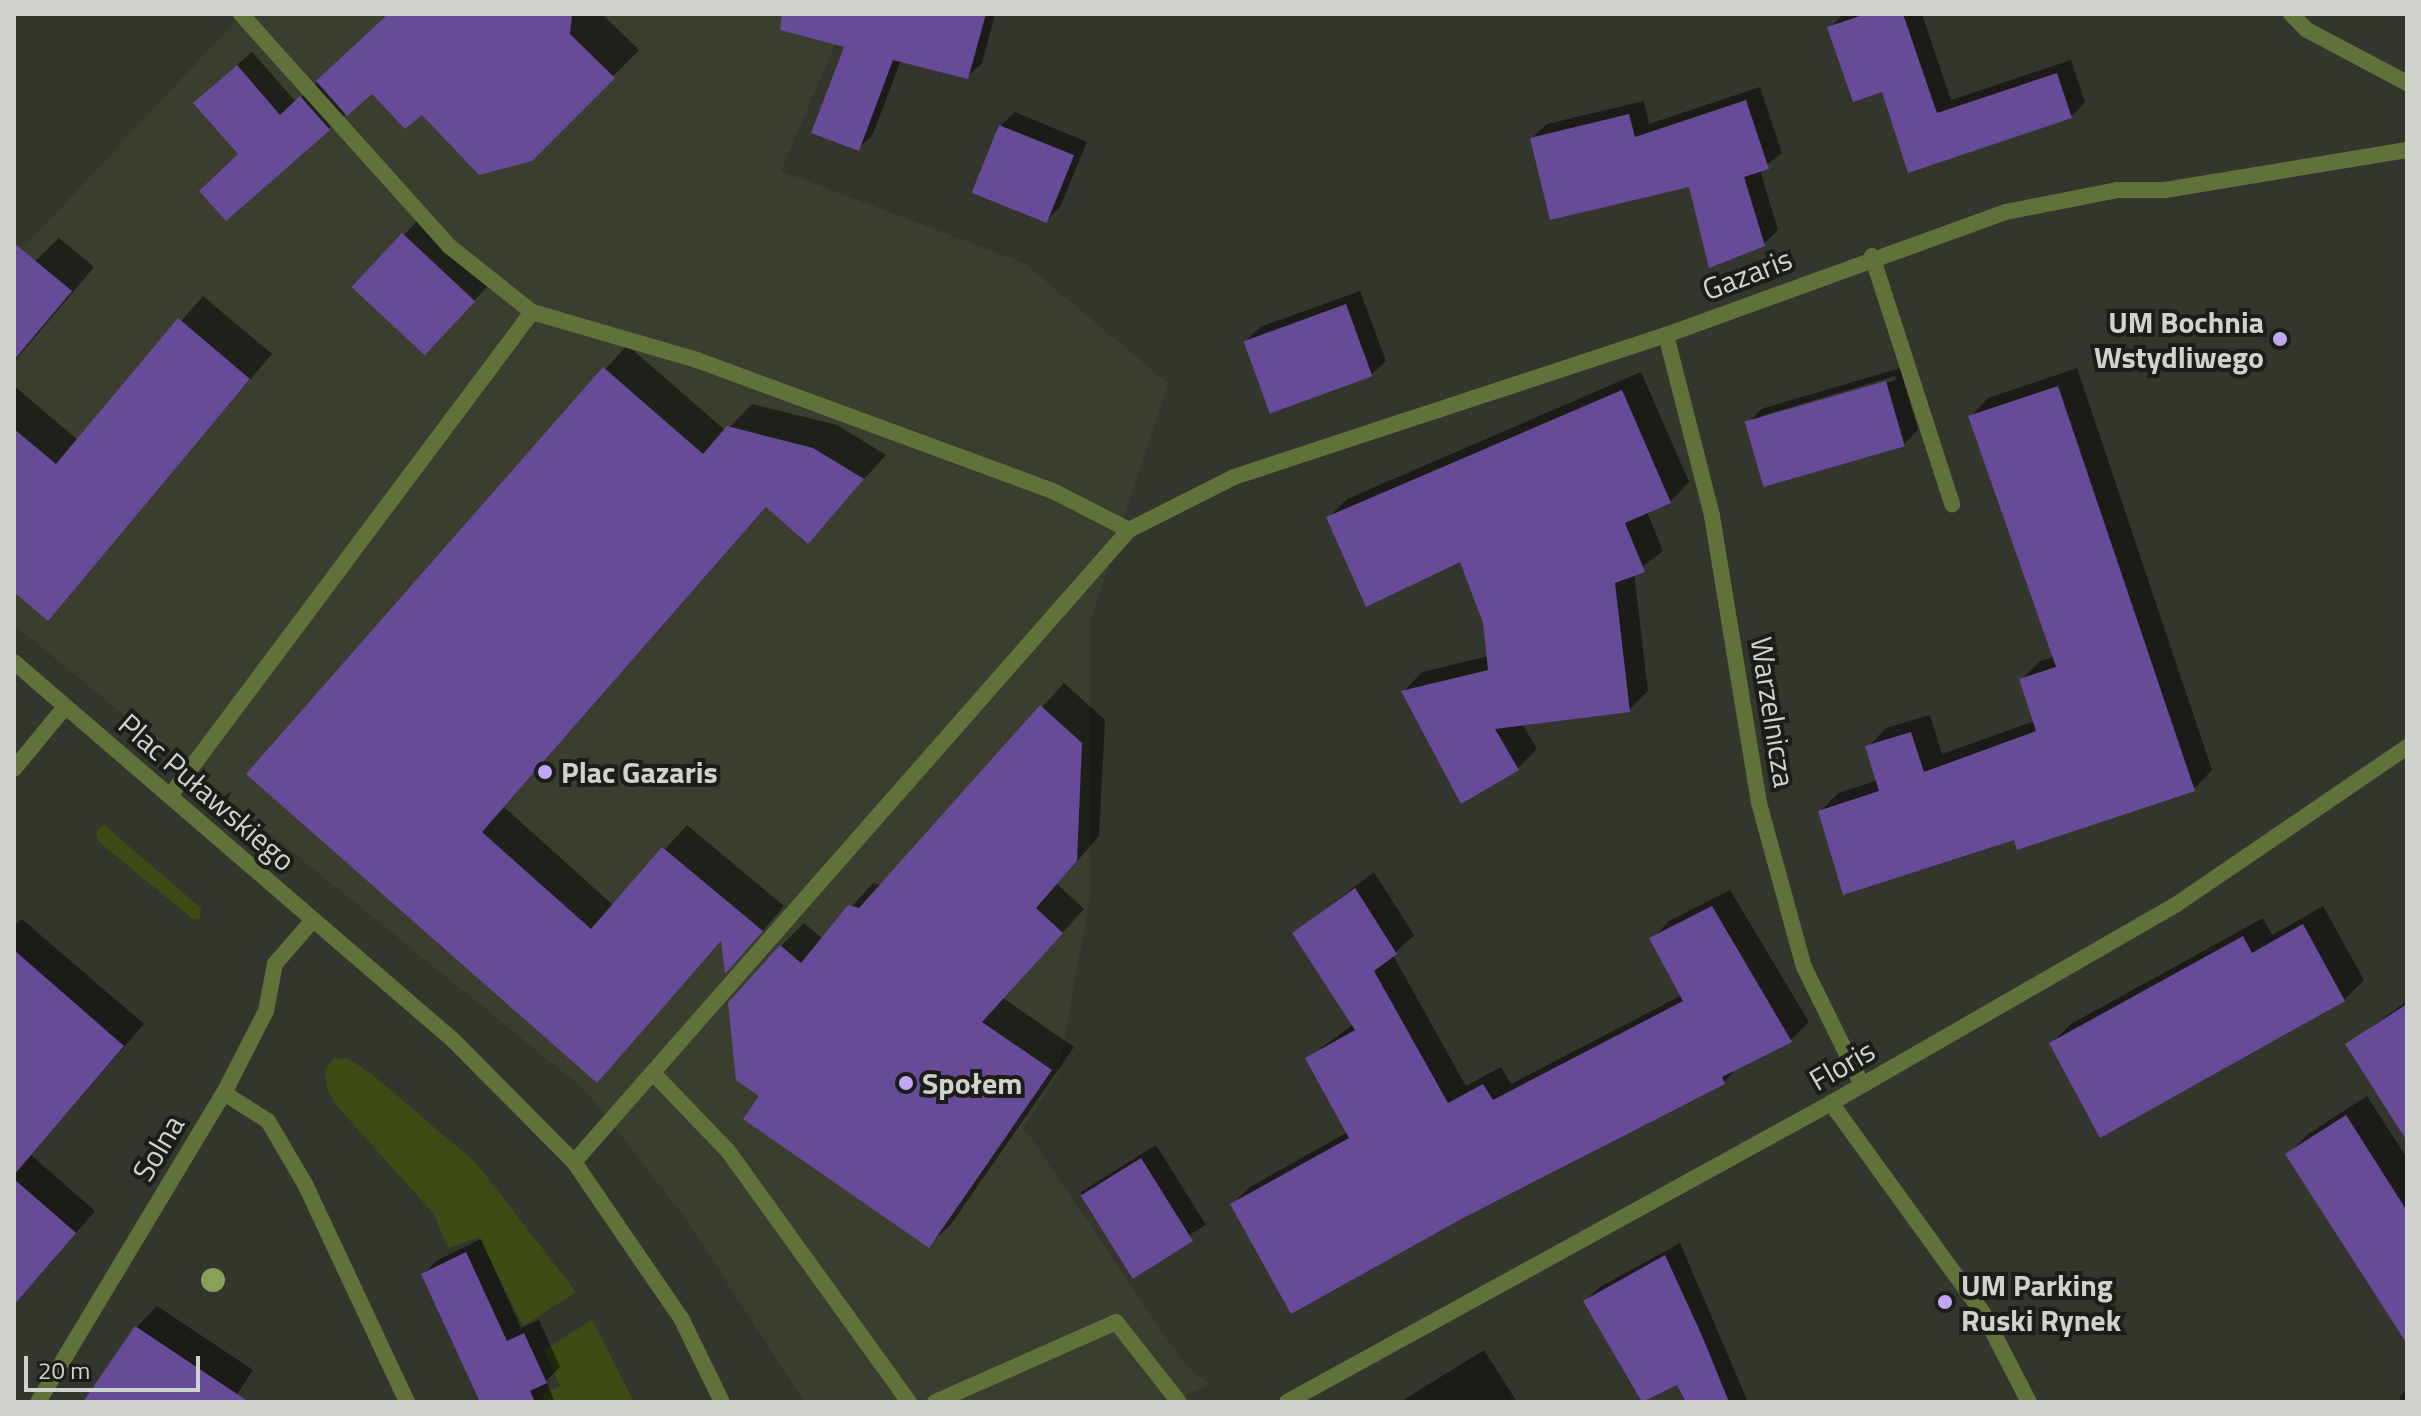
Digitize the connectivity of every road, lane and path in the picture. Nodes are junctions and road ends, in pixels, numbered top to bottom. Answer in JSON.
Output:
{"nodes":[{"id":1,"x":241,"y":14,"type":"edge"},
{"id":2,"x":2291,"y":14,"type":"edge"},
{"id":3,"x":2407,"y":83,"type":"edge"},
{"id":4,"x":2407,"y":150,"type":"edge"},
{"id":5,"x":1872,"y":256,"type":"junction"},
{"id":6,"x":532,"y":312,"type":"junction"},
{"id":7,"x":1666,"y":335,"type":"junction"},
{"id":8,"x":1952,"y":504,"type":"dead end"},
{"id":9,"x":1129,"y":530,"type":"junction"},
{"id":10,"x":14,"y":662,"type":"edge"},
{"id":11,"x":65,"y":707,"type":"junction"},
{"id":12,"x":2407,"y":747,"type":"edge"},
{"id":13,"x":14,"y":769,"type":"edge"},
{"id":14,"x":170,"y":796,"type":"junction"},
{"id":15,"x":313,"y":920,"type":"junction"},
{"id":16,"x":655,"y":1075,"type":"junction"},
{"id":17,"x":1862,"y":1085,"type":"junction"},
{"id":18,"x":224,"y":1093,"type":"junction"},
{"id":19,"x":1831,"y":1103,"type":"junction"},
{"id":20,"x":574,"y":1162,"type":"junction"},
{"id":21,"x":38,"y":1402,"type":"edge"},
{"id":22,"x":407,"y":1402,"type":"edge"},
{"id":23,"x":722,"y":1402,"type":"edge"},
{"id":24,"x":909,"y":1402,"type":"edge"},
{"id":25,"x":935,"y":1402,"type":"edge"},
{"id":26,"x":1179,"y":1402,"type":"edge"},
{"id":27,"x":1287,"y":1402,"type":"edge"},
{"id":28,"x":2029,"y":1402,"type":"edge"}],
"edges":[{"from":1,"to":6,"type":"street"},
{"from":2,"to":3,"type":"street"},
{"from":4,"to":5,"type":"street","name":"Gazaris"},
{"from":5,"to":7,"type":"street","name":"Gazaris"},
{"from":5,"to":8,"type":"street"},
{"from":6,"to":9,"type":"street"},
{"from":6,"to":14,"type":"street"},
{"from":7,"to":9,"type":"street","name":"Gazaris"},
{"from":7,"to":17,"type":"street","name":"Warzelnicza"},
{"from":9,"to":16,"type":"street"},
{"from":10,"to":11,"type":"street","name":"Plac Puławskiego"},
{"from":11,"to":13,"type":"street"},
{"from":11,"to":14,"type":"street","name":"Plac Puławskiego"},
{"from":12,"to":17,"type":"street","name":"Floris"},
{"from":14,"to":15,"type":"street","name":"Plac Puławskiego"},
{"from":15,"to":18,"type":"street","name":"Solna"},
{"from":15,"to":20,"type":"street","name":"Plac Puławskiego"},
{"from":16,"to":20,"type":"street"},
{"from":16,"to":24,"type":"street"},
{"from":17,"to":19,"type":"street","name":"Floris"},
{"from":18,"to":21,"type":"street","name":"Solna"},
{"from":18,"to":22,"type":"street"},
{"from":19,"to":27,"type":"street","name":"Floris"},
{"from":19,"to":28,"type":"street"},
{"from":20,"to":23,"type":"street","name":"Plac Puławskiego"},
{"from":25,"to":26,"type":"street"}]}
